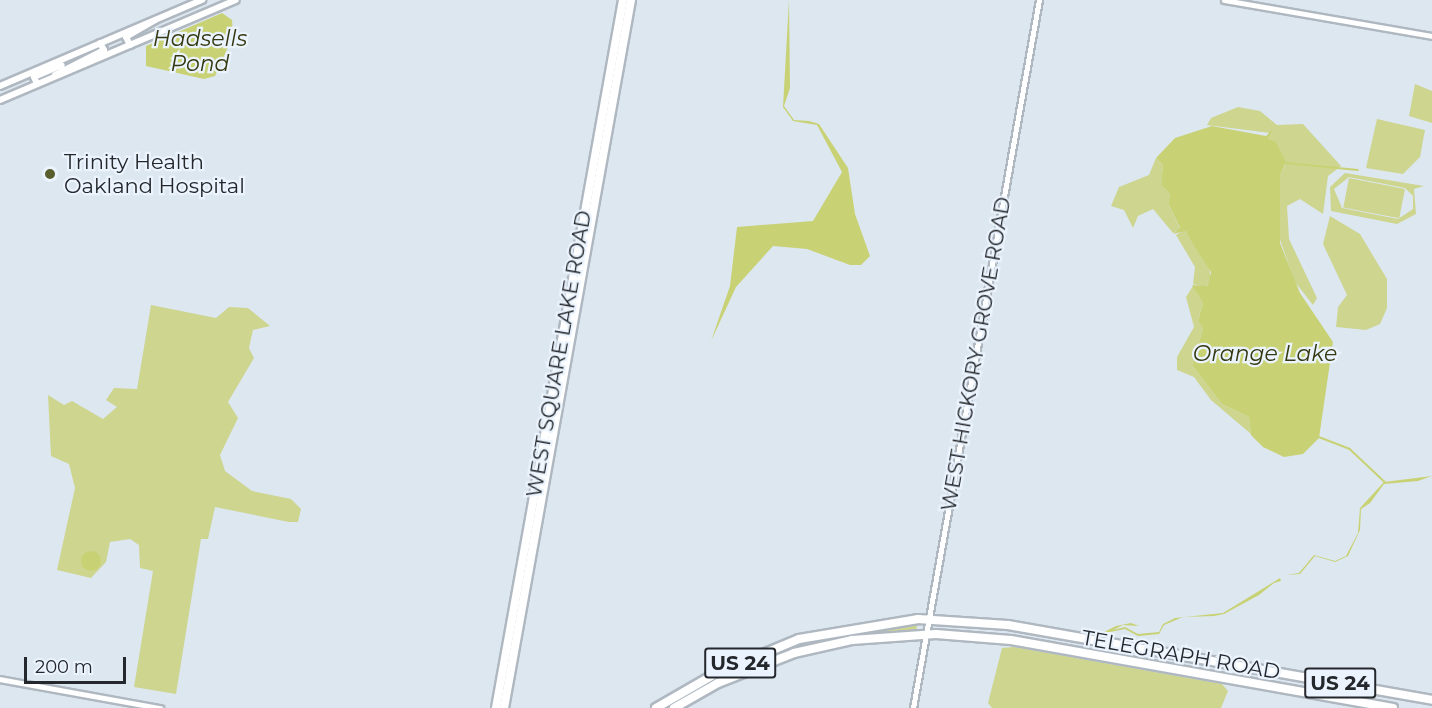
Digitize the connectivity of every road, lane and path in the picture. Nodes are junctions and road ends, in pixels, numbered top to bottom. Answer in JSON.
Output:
{"nodes":[{"id":1,"x":202,"y":0,"type":"edge"},
{"id":2,"x":236,"y":0,"type":"edge"},
{"id":3,"x":623,"y":0,"type":"edge"},
{"id":4,"x":631,"y":0,"type":"edge"},
{"id":5,"x":1039,"y":0,"type":"edge"},
{"id":6,"x":1224,"y":0,"type":"edge"},
{"id":7,"x":229,"y":2,"type":"edge"},
{"id":8,"x":155,"y":20,"type":"junction"},
{"id":9,"x":1432,"y":36,"type":"edge"},
{"id":10,"x":100,"y":43,"type":"junction"},
{"id":11,"x":130,"y":45,"type":"junction"},
{"id":12,"x":73,"y":55,"type":"junction"},
{"id":13,"x":52,"y":78,"type":"junction"},
{"id":14,"x":37,"y":84,"type":"junction"},
{"id":15,"x":0,"y":86,"type":"edge"},
{"id":16,"x":0,"y":100,"type":"edge"},
{"id":17,"x":928,"y":619,"type":"junction"},
{"id":18,"x":853,"y":626,"type":"junction"},
{"id":19,"x":828,"y":630,"type":"junction"},
{"id":20,"x":1036,"y":630,"type":"junction"},
{"id":21,"x":1054,"y":633,"type":"junction"},
{"id":22,"x":926,"y":634,"type":"junction"},
{"id":23,"x":852,"y":640,"type":"junction"},
{"id":24,"x":1032,"y":644,"type":"junction"},
{"id":25,"x":827,"y":645,"type":"junction"},
{"id":26,"x":1052,"y":647,"type":"junction"},
{"id":27,"x":1209,"y":659,"type":"junction"},
{"id":28,"x":1225,"y":662,"type":"junction"},
{"id":29,"x":1205,"y":673,"type":"junction"},
{"id":30,"x":1222,"y":676,"type":"junction"},
{"id":31,"x":0,"y":679,"type":"edge"},
{"id":32,"x":1418,"y":698,"type":"junction"},
{"id":33,"x":1432,"y":700,"type":"edge"},
{"id":34,"x":160,"y":708,"type":"edge"},
{"id":35,"x":496,"y":708,"type":"edge"},
{"id":36,"x":504,"y":708,"type":"edge"},
{"id":37,"x":656,"y":708,"type":"edge"},
{"id":38,"x":674,"y":708,"type":"edge"},
{"id":39,"x":913,"y":708,"type":"edge"},
{"id":40,"x":1393,"y":708,"type":"edge"},
{"id":41,"x":1414,"y":708,"type":"edge"}],
"edges":[{"from":1,"to":8,"type":"main road"},
{"from":2,"to":7,"type":"main road"},
{"from":3,"to":35,"type":"highway","name":"WEST SQUARE LAKE ROAD"},
{"from":4,"to":36,"type":"highway","name":"WEST SQUARE LAKE ROAD"},
{"from":5,"to":17,"type":"street","name":"WEST HICKORY GROVE ROAD"},
{"from":6,"to":9,"type":"street"},
{"from":7,"to":11,"type":"main road"},
{"from":8,"to":10,"type":"main road"},
{"from":8,"to":11,"type":"main road"},
{"from":10,"to":12,"type":"main road"},
{"from":10,"to":13,"type":"main road"},
{"from":11,"to":13,"type":"main road"},
{"from":12,"to":14,"type":"main road"},
{"from":12,"to":15,"type":"main road"},
{"from":13,"to":14,"type":"main road"},
{"from":14,"to":16,"type":"main road"},
{"from":17,"to":18,"type":"highway","number":"US 24"},
{"from":17,"to":20,"type":"highway","name":"TELEGRAPH ROAD","number":"US 24"},
{"from":17,"to":22,"type":"street","name":"WEST HICKORY GROVE ROAD"},
{"from":18,"to":19,"type":"highway","number":"US 24"},
{"from":18,"to":23,"type":"highway"},
{"from":19,"to":25,"type":"highway"},
{"from":19,"to":37,"type":"highway","number":"US 24"},
{"from":20,"to":21,"type":"highway","name":"TELEGRAPH ROAD","number":"US 24"},
{"from":20,"to":24,"type":"highway"},
{"from":21,"to":26,"type":"highway"},
{"from":21,"to":27,"type":"highway","name":"TELEGRAPH ROAD","number":"US 24"},
{"from":22,"to":23,"type":"highway","number":"US 24"},
{"from":22,"to":24,"type":"highway","name":"TELEGRAPH ROAD","number":"US 24"},
{"from":22,"to":39,"type":"street","name":"WEST HICKORY GROVE ROAD"},
{"from":23,"to":25,"type":"highway","number":"US 24"},
{"from":24,"to":26,"type":"highway","name":"TELEGRAPH ROAD","number":"US 24"},
{"from":25,"to":38,"type":"highway","number":"US 24"},
{"from":26,"to":29,"type":"highway","name":"TELEGRAPH ROAD","number":"US 24"},
{"from":27,"to":28,"type":"highway","name":"TELEGRAPH ROAD","number":"US 24"},
{"from":27,"to":29,"type":"highway"},
{"from":28,"to":30,"type":"highway"},
{"from":28,"to":32,"type":"highway","name":"TELEGRAPH ROAD","number":"US 24"},
{"from":29,"to":30,"type":"highway","name":"TELEGRAPH ROAD","number":"US 24"},
{"from":30,"to":40,"type":"highway","name":"TELEGRAPH ROAD","number":"US 24"},
{"from":31,"to":34,"type":"street"},
{"from":32,"to":33,"type":"highway","name":"TELEGRAPH ROAD","number":"US 24"},
{"from":32,"to":41,"type":"highway"}]}
